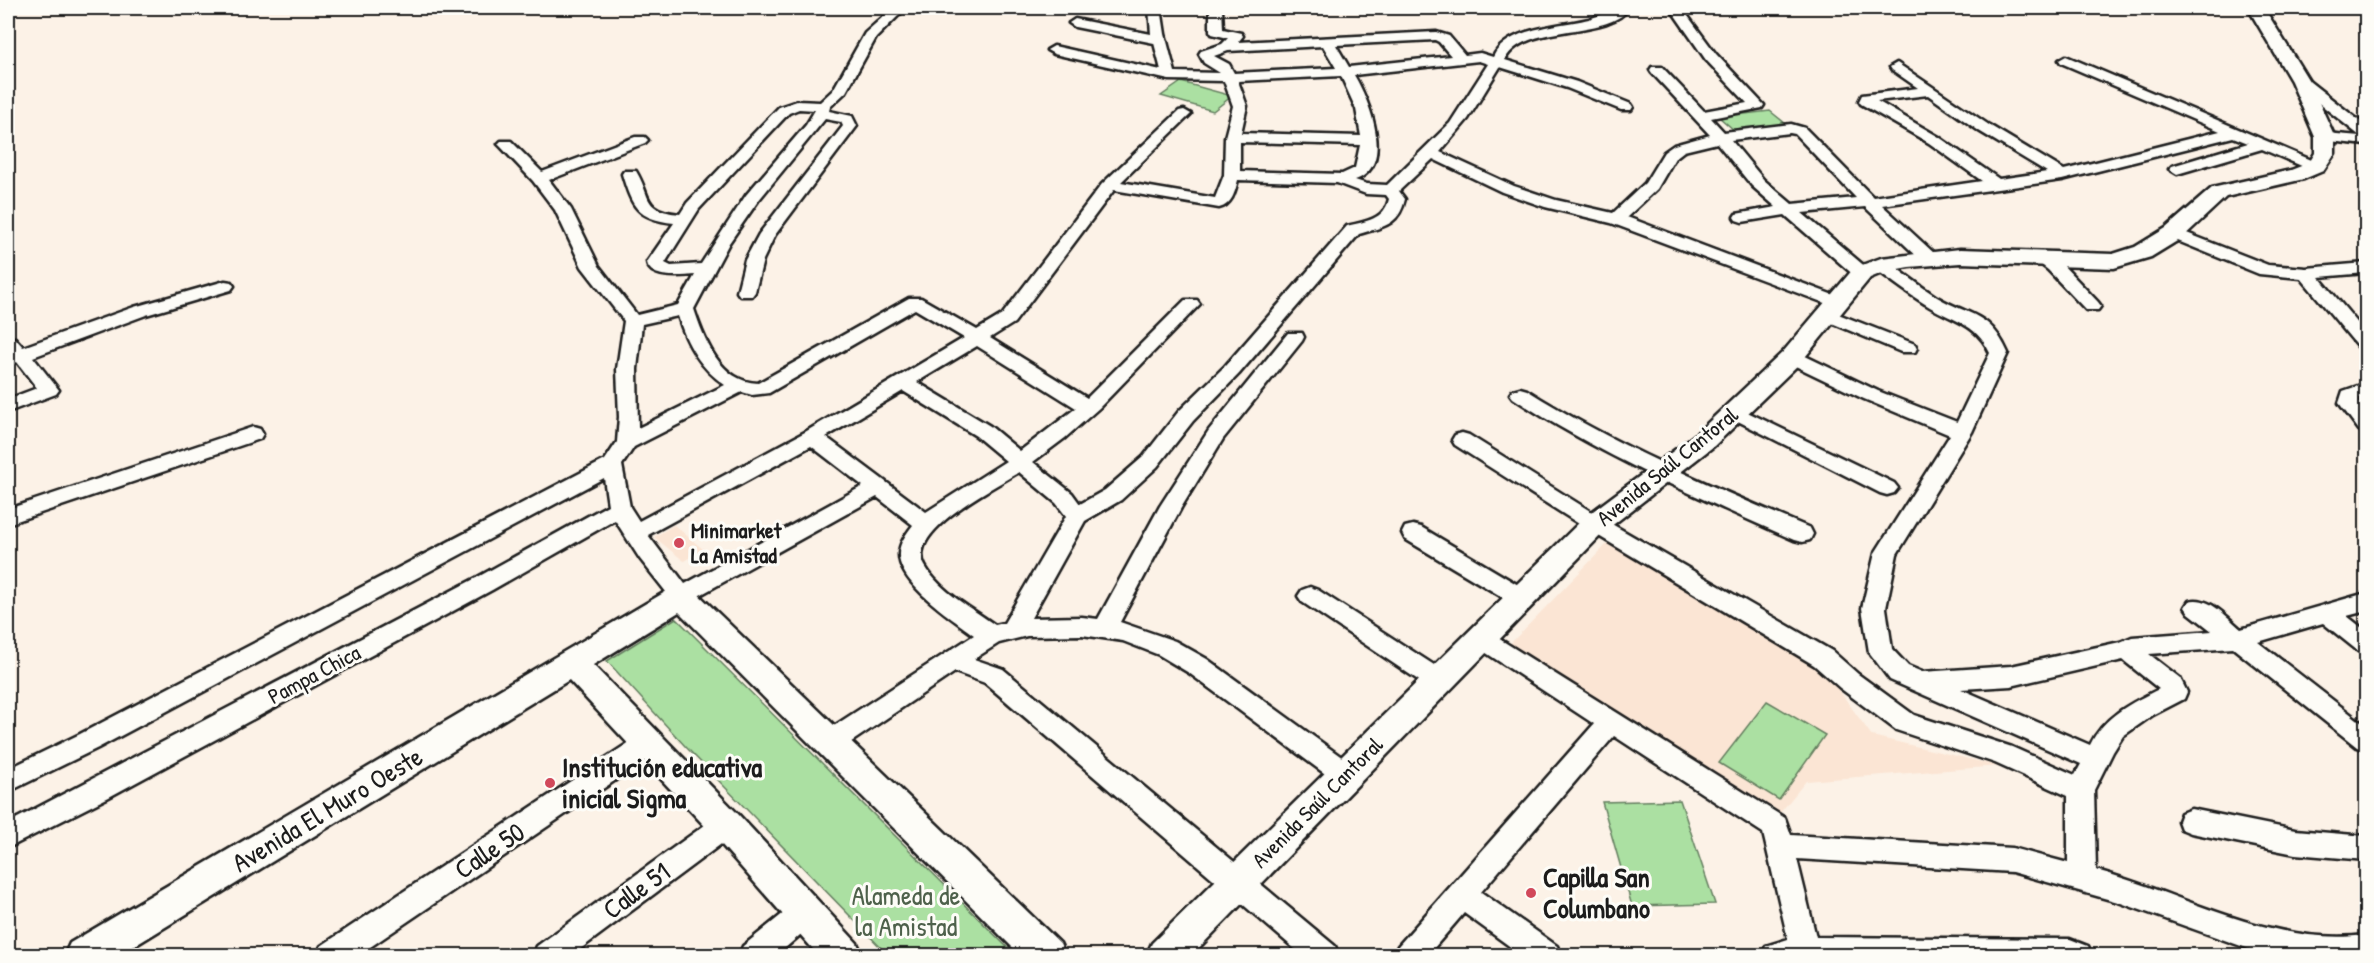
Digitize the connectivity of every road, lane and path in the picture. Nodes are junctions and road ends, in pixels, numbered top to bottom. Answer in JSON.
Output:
{"nodes":[{"id":1,"x":900,"y":8,"type":"edge"},
{"id":2,"x":1155,"y":8,"type":"edge"},
{"id":3,"x":1216,"y":8,"type":"edge"},
{"id":4,"x":1623,"y":8,"type":"edge"},
{"id":5,"x":1676,"y":8,"type":"edge"},
{"id":6,"x":2256,"y":8,"type":"edge"},
{"id":7,"x":1075,"y":23,"type":"dead end"},
{"id":8,"x":1160,"y":40,"type":"junction"},
{"id":9,"x":1328,"y":43,"type":"junction"},
{"id":10,"x":1227,"y":47,"type":"junction"},
{"id":11,"x":1054,"y":50,"type":"dead end"},
{"id":12,"x":1461,"y":59,"type":"junction"},
{"id":13,"x":2066,"y":60,"type":"dead end"},
{"id":14,"x":1498,"y":61,"type":"junction"},
{"id":15,"x":1897,"y":67,"type":"dead end"},
{"id":16,"x":1657,"y":70,"type":"dead end"},
{"id":17,"x":1344,"y":72,"type":"junction"},
{"id":18,"x":1169,"y":76,"type":"junction"},
{"id":19,"x":1230,"y":77,"type":"junction"},
{"id":20,"x":2300,"y":81,"type":"junction"},
{"id":21,"x":1929,"y":91,"type":"junction"},
{"id":22,"x":1626,"y":107,"type":"dead end"},
{"id":23,"x":822,"y":110,"type":"junction"},
{"id":24,"x":1184,"y":114,"type":"dead end"},
{"id":25,"x":1701,"y":116,"type":"junction"},
{"id":26,"x":2235,"y":132,"type":"junction"},
{"id":27,"x":2367,"y":133,"type":"edge"},
{"id":28,"x":1232,"y":137,"type":"junction"},
{"id":29,"x":1720,"y":137,"type":"junction"},
{"id":30,"x":2325,"y":137,"type":"junction"},
{"id":31,"x":640,"y":140,"type":"dead end"},
{"id":32,"x":1369,"y":141,"type":"junction"},
{"id":33,"x":2367,"y":141,"type":"edge"},
{"id":34,"x":506,"y":144,"type":"dead end"},
{"id":35,"x":2263,"y":144,"type":"junction"},
{"id":36,"x":1431,"y":153,"type":"junction"},
{"id":37,"x":2177,"y":169,"type":"dead end"},
{"id":38,"x":2307,"y":171,"type":"junction"},
{"id":39,"x":630,"y":174,"type":"dead end"},
{"id":40,"x":1232,"y":175,"type":"junction"},
{"id":41,"x":2062,"y":175,"type":"junction"},
{"id":42,"x":539,"y":178,"type":"junction"},
{"id":43,"x":1344,"y":179,"type":"junction"},
{"id":44,"x":1110,"y":185,"type":"junction"},
{"id":45,"x":1997,"y":185,"type":"junction"},
{"id":46,"x":1391,"y":190,"type":"junction"},
{"id":47,"x":1869,"y":202,"type":"junction"},
{"id":48,"x":1791,"y":209,"type":"junction"},
{"id":49,"x":1742,"y":217,"type":"dead end"},
{"id":50,"x":684,"y":219,"type":"junction"},
{"id":51,"x":1616,"y":219,"type":"junction"},
{"id":52,"x":2174,"y":233,"type":"junction"},
{"id":53,"x":1929,"y":258,"type":"junction"},
{"id":54,"x":2043,"y":259,"type":"junction"},
{"id":55,"x":2367,"y":268,"type":"edge"},
{"id":56,"x":707,"y":269,"type":"junction"},
{"id":57,"x":1871,"y":269,"type":"junction"},
{"id":58,"x":2306,"y":273,"type":"junction"},
{"id":59,"x":225,"y":286,"type":"dead end"},
{"id":60,"x":746,"y":292,"type":"dead end"},
{"id":61,"x":1191,"y":304,"type":"dead end"},
{"id":62,"x":2092,"y":306,"type":"dead end"},
{"id":63,"x":685,"y":309,"type":"junction"},
{"id":64,"x":1833,"y":309,"type":"junction"},
{"id":65,"x":633,"y":321,"type":"junction"},
{"id":66,"x":1295,"y":337,"type":"dead end"},
{"id":67,"x":978,"y":338,"type":"junction"},
{"id":68,"x":2367,"y":345,"type":"edge"},
{"id":69,"x":1908,"y":348,"type":"dead end"},
{"id":70,"x":12,"y":352,"type":"edge"},
{"id":71,"x":1792,"y":357,"type":"junction"},
{"id":72,"x":903,"y":382,"type":"junction"},
{"id":73,"x":739,"y":386,"type":"junction"},
{"id":74,"x":2367,"y":389,"type":"edge"},
{"id":75,"x":1520,"y":394,"type":"dead end"},
{"id":76,"x":8,"y":406,"type":"edge"},
{"id":77,"x":1088,"y":407,"type":"junction"},
{"id":78,"x":1735,"y":412,"type":"junction"},
{"id":79,"x":2367,"y":425,"type":"edge"},
{"id":80,"x":1962,"y":432,"type":"junction"},
{"id":81,"x":253,"y":435,"type":"dead end"},
{"id":82,"x":812,"y":437,"type":"junction"},
{"id":83,"x":1462,"y":440,"type":"dead end"},
{"id":84,"x":627,"y":442,"type":"junction"},
{"id":85,"x":1018,"y":462,"type":"junction"},
{"id":86,"x":612,"y":465,"type":"junction"},
{"id":87,"x":1664,"y":472,"type":"junction"},
{"id":88,"x":878,"y":487,"type":"junction"},
{"id":89,"x":1887,"y":488,"type":"dead end"},
{"id":90,"x":619,"y":508,"type":"junction"},
{"id":91,"x":1077,"y":516,"type":"junction"},
{"id":92,"x":8,"y":517,"type":"edge"},
{"id":93,"x":927,"y":524,"type":"junction"},
{"id":94,"x":1595,"y":524,"type":"junction"},
{"id":95,"x":636,"y":532,"type":"junction"},
{"id":96,"x":1413,"y":533,"type":"dead end"},
{"id":97,"x":1802,"y":534,"type":"dead end"},
{"id":98,"x":682,"y":596,"type":"junction"},
{"id":99,"x":1310,"y":596,"type":"dead end"},
{"id":100,"x":1522,"y":598,"type":"junction"},
{"id":101,"x":2367,"y":602,"type":"edge"},
{"id":102,"x":2197,"y":607,"type":"dead end"},
{"id":103,"x":2328,"y":614,"type":"junction"},
{"id":104,"x":1105,"y":628,"type":"junction"},
{"id":105,"x":1002,"y":632,"type":"junction"},
{"id":106,"x":1482,"y":639,"type":"junction"},
{"id":107,"x":2237,"y":639,"type":"junction"},
{"id":108,"x":2367,"y":644,"type":"edge"},
{"id":109,"x":2127,"y":650,"type":"junction"},
{"id":110,"x":954,"y":662,"type":"junction"},
{"id":111,"x":572,"y":663,"type":"junction"},
{"id":112,"x":1439,"y":681,"type":"junction"},
{"id":113,"x":1918,"y":682,"type":"junction"},
{"id":114,"x":1612,"y":721,"type":"junction"},
{"id":115,"x":2367,"y":740,"type":"edge"},
{"id":116,"x":829,"y":743,"type":"junction"},
{"id":117,"x":648,"y":744,"type":"junction"},
{"id":118,"x":2097,"y":759,"type":"junction"},
{"id":119,"x":1345,"y":774,"type":"junction"},
{"id":120,"x":8,"y":780,"type":"edge"},
{"id":121,"x":2081,"y":790,"type":"junction"},
{"id":122,"x":2191,"y":821,"type":"dead end"},
{"id":123,"x":726,"y":825,"type":"junction"},
{"id":124,"x":8,"y":836,"type":"edge"},
{"id":125,"x":1779,"y":846,"type":"junction"},
{"id":126,"x":2367,"y":848,"type":"edge"},
{"id":127,"x":2082,"y":879,"type":"junction"},
{"id":128,"x":1238,"y":880,"type":"junction"},
{"id":129,"x":1461,"y":894,"type":"junction"},
{"id":130,"x":805,"y":913,"type":"junction"},
{"id":131,"x":1805,"y":949,"type":"junction"},
{"id":132,"x":2367,"y":949,"type":"edge"},
{"id":133,"x":1923,"y":954,"type":"edge"},
{"id":134,"x":83,"y":956,"type":"edge"},
{"id":135,"x":331,"y":956,"type":"edge"},
{"id":136,"x":547,"y":956,"type":"edge"},
{"id":137,"x":753,"y":956,"type":"edge"},
{"id":138,"x":844,"y":956,"type":"edge"},
{"id":139,"x":1047,"y":956,"type":"edge"},
{"id":140,"x":1165,"y":956,"type":"edge"},
{"id":141,"x":1325,"y":956,"type":"edge"},
{"id":142,"x":1408,"y":956,"type":"edge"},
{"id":143,"x":1547,"y":956,"type":"edge"},
{"id":144,"x":1776,"y":956,"type":"edge"},
{"id":145,"x":2078,"y":956,"type":"edge"}],
"edges":[{"from":1,"to":23,"type":"street"},
{"from":2,"to":8,"type":"street"},
{"from":3,"to":10,"type":"street"},
{"from":4,"to":14,"type":"street"},
{"from":5,"to":25,"type":"street"},
{"from":6,"to":20,"type":"street"},
{"from":7,"to":8,"type":"street"},
{"from":8,"to":18,"type":"street"},
{"from":9,"to":10,"type":"street"},
{"from":9,"to":12,"type":"street"},
{"from":9,"to":17,"type":"street"},
{"from":10,"to":19,"type":"street"},
{"from":11,"to":18,"type":"street"},
{"from":12,"to":14,"type":"street"},
{"from":12,"to":17,"type":"street"},
{"from":13,"to":26,"type":"street"},
{"from":14,"to":22,"type":"street"},
{"from":14,"to":36,"type":"street"},
{"from":15,"to":21,"type":"street"},
{"from":16,"to":25,"type":"street"},
{"from":17,"to":19,"type":"street"},
{"from":17,"to":32,"type":"street"},
{"from":18,"to":19,"type":"street"},
{"from":19,"to":28,"type":"street"},
{"from":20,"to":27,"type":"street"},
{"from":20,"to":30,"type":"street"},
{"from":21,"to":41,"type":"street"},
{"from":21,"to":45,"type":"street"},
{"from":23,"to":50,"type":"street"},
{"from":23,"to":56,"type":"street"},
{"from":23,"to":60,"type":"street"},
{"from":24,"to":44,"type":"street"},
{"from":25,"to":29,"type":"street"},
{"from":26,"to":35,"type":"street"},
{"from":26,"to":41,"type":"street"},
{"from":28,"to":32,"type":"street"},
{"from":28,"to":40,"type":"street"},
{"from":29,"to":47,"type":"street"},
{"from":29,"to":48,"type":"street"},
{"from":29,"to":51,"type":"street"},
{"from":30,"to":33,"type":"street"},
{"from":30,"to":38,"type":"street"},
{"from":31,"to":42,"type":"street"},
{"from":32,"to":43,"type":"street"},
{"from":34,"to":42,"type":"street"},
{"from":35,"to":37,"type":"street"},
{"from":35,"to":38,"type":"street"},
{"from":36,"to":46,"type":"street"},
{"from":36,"to":51,"type":"street"},
{"from":38,"to":52,"type":"street"},
{"from":39,"to":50,"type":"street"},
{"from":40,"to":43,"type":"street"},
{"from":40,"to":44,"type":"street"},
{"from":41,"to":45,"type":"street"},
{"from":42,"to":65,"type":"street"},
{"from":43,"to":46,"type":"street"},
{"from":44,"to":67,"type":"street"},
{"from":45,"to":47,"type":"street"},
{"from":46,"to":91,"type":"street"},
{"from":47,"to":48,"type":"street"},
{"from":47,"to":53,"type":"street"},
{"from":48,"to":49,"type":"street"},
{"from":48,"to":57,"type":"street"},
{"from":50,"to":56,"type":"street"},
{"from":51,"to":64,"type":"street"},
{"from":52,"to":54,"type":"street"},
{"from":52,"to":58,"type":"street"},
{"from":53,"to":54,"type":"street"},
{"from":53,"to":57,"type":"street"},
{"from":54,"to":62,"type":"street"},
{"from":55,"to":58,"type":"street"},
{"from":56,"to":63,"type":"street"},
{"from":57,"to":64,"type":"street","name":"Avenida Saúl Cantoral"},
{"from":57,"to":80,"type":"street"},
{"from":58,"to":68,"type":"street"},
{"from":59,"to":70,"type":"street"},
{"from":61,"to":77,"type":"street"},
{"from":63,"to":65,"type":"street"},
{"from":63,"to":73,"type":"street"},
{"from":64,"to":69,"type":"street"},
{"from":64,"to":71,"type":"street","name":"Avenida Saúl Cantoral"},
{"from":65,"to":84,"type":"street"},
{"from":66,"to":104,"type":"street"},
{"from":67,"to":72,"type":"street"},
{"from":67,"to":73,"type":"street"},
{"from":67,"to":77,"type":"street"},
{"from":70,"to":76,"type":"street"},
{"from":71,"to":78,"type":"street","name":"Avenida Saúl Cantoral"},
{"from":71,"to":80,"type":"street"},
{"from":72,"to":82,"type":"street"},
{"from":72,"to":85,"type":"street"},
{"from":73,"to":84,"type":"street"},
{"from":74,"to":79,"type":"street"},
{"from":75,"to":87,"type":"street"},
{"from":77,"to":85,"type":"street"},
{"from":78,"to":87,"type":"street","name":"Avenida Saúl Cantoral"},
{"from":78,"to":89,"type":"street"},
{"from":80,"to":113,"type":"street"},
{"from":81,"to":92,"type":"street"},
{"from":82,"to":88,"type":"street"},
{"from":82,"to":95,"type":"street"},
{"from":83,"to":94,"type":"street"},
{"from":84,"to":86,"type":"street"},
{"from":85,"to":91,"type":"street"},
{"from":85,"to":93,"type":"street"},
{"from":86,"to":90,"type":"street"},
{"from":86,"to":120,"type":"street"},
{"from":87,"to":94,"type":"street","name":"Avenida Saúl Cantoral"},
{"from":87,"to":97,"type":"street"},
{"from":88,"to":93,"type":"street"},
{"from":88,"to":98,"type":"street"},
{"from":90,"to":95,"type":"street"},
{"from":90,"to":124,"type":"street","name":"Pampa Chica"},
{"from":91,"to":105,"type":"street"},
{"from":93,"to":105,"type":"street"},
{"from":94,"to":100,"type":"street","name":"Avenida Saúl Cantoral"},
{"from":94,"to":121,"type":"street"},
{"from":95,"to":98,"type":"street"},
{"from":96,"to":100,"type":"street"},
{"from":98,"to":111,"type":"street","name":"Avenida El Muro Oeste"},
{"from":98,"to":116,"type":"street"},
{"from":99,"to":112,"type":"street"},
{"from":100,"to":106,"type":"street","name":"Avenida Saúl Cantoral"},
{"from":101,"to":103,"type":"street"},
{"from":102,"to":107,"type":"street"},
{"from":103,"to":107,"type":"street"},
{"from":103,"to":108,"type":"street"},
{"from":104,"to":105,"type":"street"},
{"from":104,"to":119,"type":"street"},
{"from":105,"to":110,"type":"street"},
{"from":106,"to":112,"type":"street","name":"Avenida Saúl Cantoral"},
{"from":106,"to":114,"type":"street"},
{"from":107,"to":109,"type":"street"},
{"from":107,"to":115,"type":"street"},
{"from":109,"to":113,"type":"street"},
{"from":109,"to":118,"type":"street"},
{"from":110,"to":116,"type":"street"},
{"from":110,"to":128,"type":"street"},
{"from":111,"to":117,"type":"street"},
{"from":111,"to":134,"type":"street","name":"Avenida El Muro Oeste"},
{"from":112,"to":119,"type":"street","name":"Avenida Saúl Cantoral"},
{"from":113,"to":118,"type":"street"},
{"from":114,"to":125,"type":"street"},
{"from":114,"to":129,"type":"street"},
{"from":116,"to":139,"type":"street"},
{"from":117,"to":123,"type":"street"},
{"from":117,"to":135,"type":"street","name":"Calle 50"},
{"from":118,"to":121,"type":"street"},
{"from":119,"to":128,"type":"street","name":"Avenida Saúl Cantoral"},
{"from":121,"to":127,"type":"street"},
{"from":122,"to":126,"type":"street"},
{"from":123,"to":130,"type":"street"},
{"from":123,"to":136,"type":"street","name":"Calle 51"},
{"from":125,"to":127,"type":"street"},
{"from":125,"to":131,"type":"street"},
{"from":127,"to":132,"type":"street"},
{"from":128,"to":140,"type":"street","name":"Avenida Saúl Cantoral"},
{"from":128,"to":141,"type":"street"},
{"from":129,"to":142,"type":"street"},
{"from":129,"to":143,"type":"street"},
{"from":130,"to":137,"type":"street"},
{"from":130,"to":138,"type":"street"},
{"from":131,"to":133,"type":"street"},
{"from":131,"to":144,"type":"street"},
{"from":133,"to":145,"type":"street"}]}
